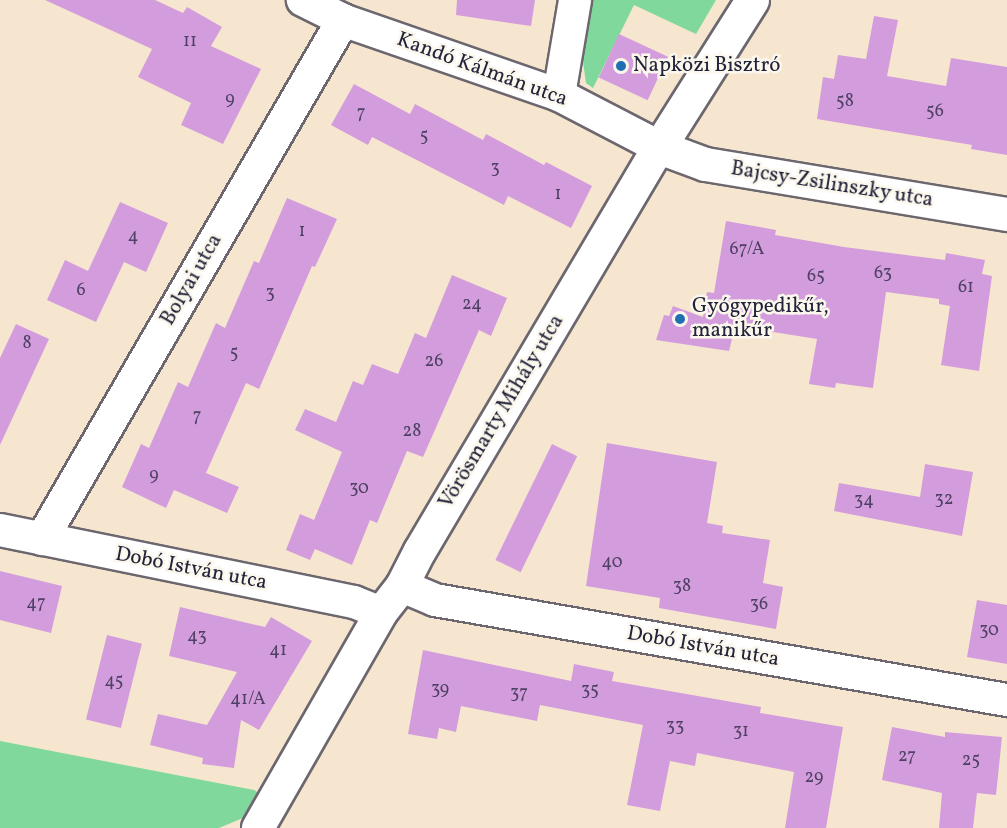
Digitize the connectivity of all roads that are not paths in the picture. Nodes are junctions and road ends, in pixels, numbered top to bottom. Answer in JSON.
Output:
{"nodes":[{"id":1,"x":303,"y":0,"type":"edge"},
{"id":2,"x":575,"y":0,"type":"edge"},
{"id":3,"x":752,"y":0,"type":"edge"},
{"id":4,"x":343,"y":20,"type":"junction"},
{"id":5,"x":559,"y":95,"type":"junction"},
{"id":6,"x":659,"y":147,"type":"junction"},
{"id":7,"x":1007,"y":214,"type":"edge"},
{"id":8,"x":0,"y":530,"type":"edge"},
{"id":9,"x":42,"y":539,"type":"junction"},
{"id":10,"x":402,"y":586,"type":"junction"},
{"id":11,"x":381,"y":613,"type":"junction"},
{"id":12,"x":1007,"y":700,"type":"edge"},
{"id":13,"x":258,"y":828,"type":"edge"}],
"edges":[{"from":1,"to":4,"type":"street","name":"Kandó Kálmán utca"},
{"from":2,"to":5,"type":"street"},
{"from":3,"to":6,"type":"street","name":"Vörösmarty Mihály utca"},
{"from":4,"to":5,"type":"street","name":"Kandó Kálmán utca"},
{"from":4,"to":9,"type":"street","name":"Bolyai utca"},
{"from":5,"to":6,"type":"street","name":"Kandó Kálmán utca"},
{"from":6,"to":7,"type":"street","name":"Bajcsy-Zsilinszky utca"},
{"from":6,"to":10,"type":"street","name":"Vörösmarty Mihály utca"},
{"from":8,"to":9,"type":"street","name":"Dobó István utca"},
{"from":9,"to":11,"type":"street","name":"Dobó István utca"},
{"from":10,"to":11,"type":"street","name":"Vörösmarty Mihály utca"},
{"from":10,"to":12,"type":"street","name":"Dobó István utca"},
{"from":11,"to":13,"type":"street","name":"Vörösmarty Mihály utca"}]}
